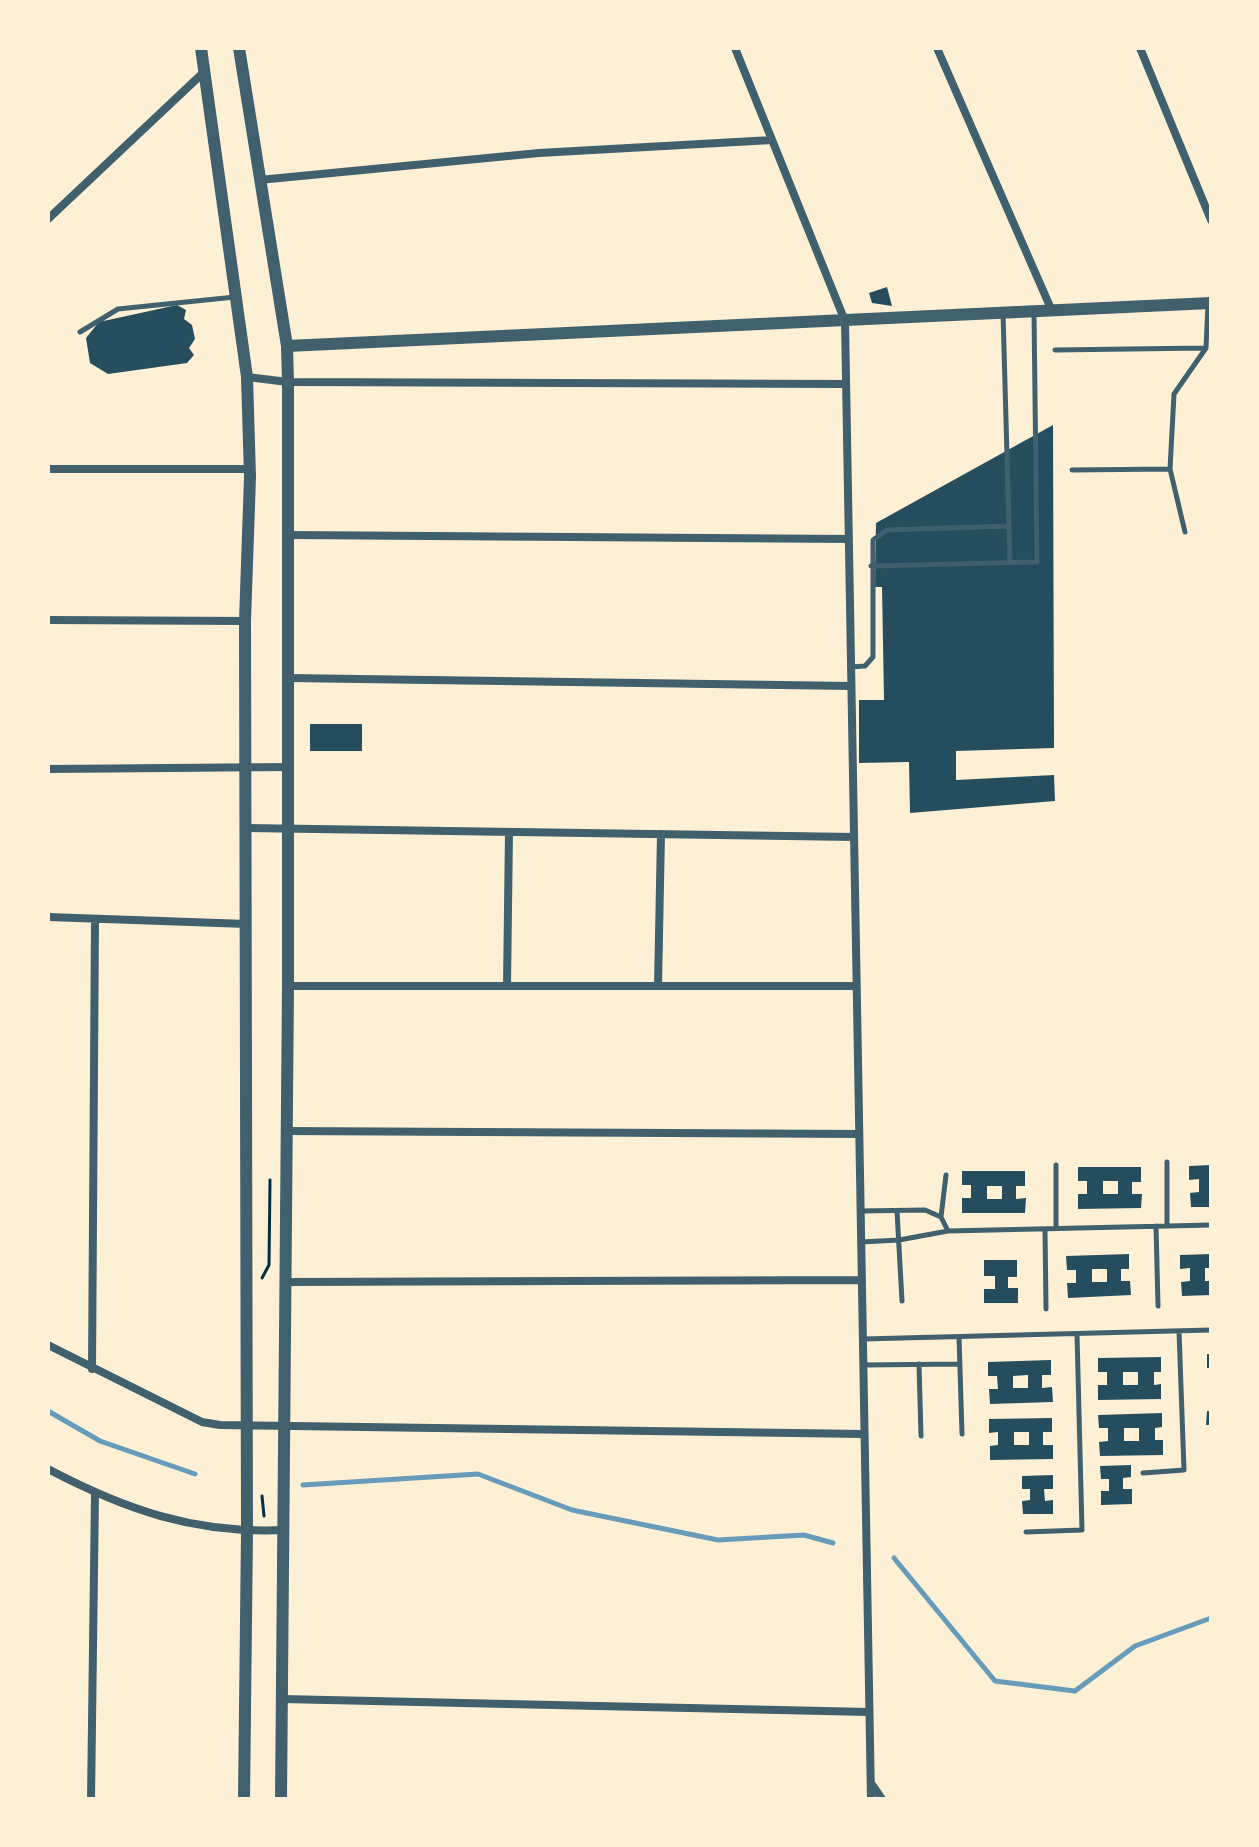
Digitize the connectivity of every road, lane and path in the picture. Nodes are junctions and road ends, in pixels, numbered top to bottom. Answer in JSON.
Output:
{"nodes":[{"id":1,"x":201,"y":48,"type":"edge"},
{"id":2,"x":239,"y":48,"type":"edge"},
{"id":3,"x":735,"y":48,"type":"edge"},
{"id":4,"x":937,"y":48,"type":"edge"},
{"id":5,"x":1140,"y":48,"type":"edge"},
{"id":6,"x":204,"y":72,"type":"junction"},
{"id":7,"x":772,"y":140,"type":"junction"},
{"id":8,"x":259,"y":180,"type":"junction"},
{"id":9,"x":48,"y":219,"type":"edge"},
{"id":10,"x":1211,"y":220,"type":"edge"},
{"id":11,"x":236,"y":297,"type":"junction"},
{"id":12,"x":1210,"y":303,"type":"edge"},
{"id":13,"x":1052,"y":311,"type":"junction"},
{"id":14,"x":1034,"y":312,"type":"junction"},
{"id":15,"x":1003,"y":313,"type":"junction"},
{"id":16,"x":845,"y":321,"type":"junction"},
{"id":17,"x":80,"y":332,"type":"dead end"},
{"id":18,"x":287,"y":346,"type":"junction"},
{"id":19,"x":1206,"y":348,"type":"junction"},
{"id":20,"x":1055,"y":350,"type":"dead end"},
{"id":21,"x":247,"y":377,"type":"junction"},
{"id":22,"x":288,"y":382,"type":"junction"},
{"id":23,"x":846,"y":384,"type":"junction"},
{"id":24,"x":48,"y":469,"type":"edge"},
{"id":25,"x":250,"y":469,"type":"junction"},
{"id":26,"x":1170,"y":469,"type":"junction"},
{"id":27,"x":1072,"y":470,"type":"dead end"},
{"id":28,"x":1009,"y":526,"type":"junction"},
{"id":29,"x":1185,"y":532,"type":"dead end"},
{"id":30,"x":290,"y":535,"type":"junction"},
{"id":31,"x":849,"y":539,"type":"junction"},
{"id":32,"x":1010,"y":563,"type":"junction"},
{"id":33,"x":871,"y":566,"type":"junction"},
{"id":34,"x":48,"y":620,"type":"edge"},
{"id":35,"x":245,"y":621,"type":"junction"},
{"id":36,"x":851,"y":667,"type":"junction"},
{"id":37,"x":289,"y":678,"type":"junction"},
{"id":38,"x":851,"y":686,"type":"junction"},
{"id":39,"x":247,"y":767,"type":"junction"},
{"id":40,"x":288,"y":767,"type":"junction"},
{"id":41,"x":48,"y":769,"type":"edge"},
{"id":42,"x":246,"y":828,"type":"junction"},
{"id":43,"x":288,"y":829,"type":"junction"},
{"id":44,"x":509,"y":832,"type":"junction"},
{"id":45,"x":661,"y":834,"type":"junction"},
{"id":46,"x":854,"y":837,"type":"junction"},
{"id":47,"x":48,"y":917,"type":"edge"},
{"id":48,"x":95,"y":919,"type":"junction"},
{"id":49,"x":247,"y":924,"type":"junction"},
{"id":50,"x":288,"y":986,"type":"junction"},
{"id":51,"x":507,"y":986,"type":"junction"},
{"id":52,"x":658,"y":986,"type":"junction"},
{"id":53,"x":856,"y":986,"type":"junction"},
{"id":54,"x":286,"y":1131,"type":"junction"},
{"id":55,"x":859,"y":1134,"type":"junction"},
{"id":56,"x":1167,"y":1162,"type":"dead end"},
{"id":57,"x":1056,"y":1165,"type":"dead end"},
{"id":58,"x":271,"y":1171,"type":"dead end"},
{"id":59,"x":946,"y":1175,"type":"dead end"},
{"id":60,"x":860,"y":1211,"type":"junction"},
{"id":61,"x":897,"y":1211,"type":"junction"},
{"id":62,"x":941,"y":1217,"type":"junction"},
{"id":63,"x":1211,"y":1225,"type":"edge"},
{"id":64,"x":1156,"y":1226,"type":"junction"},
{"id":65,"x":1167,"y":1226,"type":"junction"},
{"id":66,"x":1056,"y":1228,"type":"junction"},
{"id":67,"x":1045,"y":1229,"type":"junction"},
{"id":68,"x":948,"y":1231,"type":"junction"},
{"id":69,"x":899,"y":1240,"type":"junction"},
{"id":70,"x":861,"y":1242,"type":"junction"},
{"id":71,"x":862,"y":1280,"type":"junction"},
{"id":72,"x":284,"y":1282,"type":"junction"},
{"id":73,"x":262,"y":1288,"type":"dead end"},
{"id":74,"x":902,"y":1301,"type":"dead end"},
{"id":75,"x":1158,"y":1306,"type":"dead end"},
{"id":76,"x":1046,"y":1309,"type":"dead end"},
{"id":77,"x":1211,"y":1330,"type":"edge"},
{"id":78,"x":1179,"y":1331,"type":"junction"},
{"id":79,"x":1077,"y":1334,"type":"junction"},
{"id":80,"x":959,"y":1337,"type":"junction"},
{"id":81,"x":863,"y":1339,"type":"junction"},
{"id":82,"x":48,"y":1345,"type":"edge"},
{"id":83,"x":919,"y":1364,"type":"junction"},
{"id":84,"x":960,"y":1364,"type":"junction"},
{"id":85,"x":863,"y":1365,"type":"junction"},
{"id":86,"x":92,"y":1369,"type":"junction"},
{"id":87,"x":246,"y":1426,"type":"junction"},
{"id":88,"x":284,"y":1426,"type":"junction"},
{"id":89,"x":864,"y":1434,"type":"junction"},
{"id":90,"x":962,"y":1434,"type":"dead end"},
{"id":91,"x":921,"y":1436,"type":"dead end"},
{"id":92,"x":48,"y":1469,"type":"edge"},
{"id":93,"x":1143,"y":1473,"type":"dead end"},
{"id":94,"x":259,"y":1490,"type":"dead end"},
{"id":95,"x":95,"y":1494,"type":"junction"},
{"id":96,"x":284,"y":1530,"type":"junction"},
{"id":97,"x":264,"y":1531,"type":"junction"},
{"id":98,"x":247,"y":1532,"type":"junction"},
{"id":99,"x":1026,"y":1532,"type":"dead end"},
{"id":100,"x":282,"y":1699,"type":"junction"},
{"id":101,"x":869,"y":1712,"type":"junction"},
{"id":102,"x":871,"y":1783,"type":"junction"},
{"id":103,"x":91,"y":1799,"type":"edge"},
{"id":104,"x":244,"y":1799,"type":"edge"},
{"id":105,"x":281,"y":1799,"type":"edge"},
{"id":106,"x":871,"y":1799,"type":"edge"},
{"id":107,"x":882,"y":1799,"type":"edge"}],
"edges":[{"from":1,"to":6,"type":"street"},
{"from":2,"to":8,"type":"street"},
{"from":3,"to":7,"type":"street"},
{"from":4,"to":13,"type":"street"},
{"from":5,"to":10,"type":"street"},
{"from":6,"to":9,"type":"street"},
{"from":6,"to":11,"type":"street"},
{"from":7,"to":8,"type":"street"},
{"from":7,"to":16,"type":"street"},
{"from":8,"to":18,"type":"street"},
{"from":11,"to":17,"type":"lane"},
{"from":11,"to":21,"type":"street"},
{"from":12,"to":13,"type":"street"},
{"from":12,"to":19,"type":"lane"},
{"from":13,"to":14,"type":"street"},
{"from":14,"to":15,"type":"street"},
{"from":14,"to":32,"type":"lane"},
{"from":15,"to":16,"type":"street"},
{"from":15,"to":28,"type":"lane"},
{"from":16,"to":18,"type":"street"},
{"from":16,"to":23,"type":"street"},
{"from":18,"to":22,"type":"street"},
{"from":19,"to":20,"type":"lane"},
{"from":19,"to":26,"type":"lane"},
{"from":21,"to":22,"type":"street"},
{"from":21,"to":25,"type":"street"},
{"from":22,"to":23,"type":"street"},
{"from":22,"to":30,"type":"street"},
{"from":23,"to":31,"type":"street"},
{"from":24,"to":25,"type":"street"},
{"from":25,"to":35,"type":"street"},
{"from":26,"to":27,"type":"lane"},
{"from":26,"to":29,"type":"lane"},
{"from":28,"to":32,"type":"lane"},
{"from":28,"to":33,"type":"lane"},
{"from":30,"to":31,"type":"street"},
{"from":30,"to":37,"type":"street"},
{"from":31,"to":36,"type":"street"},
{"from":32,"to":33,"type":"lane"},
{"from":33,"to":36,"type":"lane"},
{"from":34,"to":35,"type":"street"},
{"from":35,"to":39,"type":"street"},
{"from":36,"to":38,"type":"street"},
{"from":37,"to":38,"type":"street"},
{"from":37,"to":40,"type":"street"},
{"from":38,"to":46,"type":"street"},
{"from":39,"to":40,"type":"street"},
{"from":39,"to":41,"type":"street"},
{"from":39,"to":42,"type":"street"},
{"from":40,"to":43,"type":"street"},
{"from":42,"to":43,"type":"street"},
{"from":42,"to":49,"type":"street"},
{"from":43,"to":44,"type":"street"},
{"from":43,"to":50,"type":"street"},
{"from":44,"to":45,"type":"street"},
{"from":44,"to":51,"type":"street"},
{"from":45,"to":46,"type":"street"},
{"from":45,"to":52,"type":"street"},
{"from":46,"to":53,"type":"street"},
{"from":47,"to":48,"type":"street"},
{"from":48,"to":49,"type":"street"},
{"from":48,"to":86,"type":"street"},
{"from":49,"to":87,"type":"street"},
{"from":50,"to":51,"type":"street"},
{"from":50,"to":54,"type":"street"},
{"from":51,"to":52,"type":"street"},
{"from":52,"to":53,"type":"street"},
{"from":53,"to":55,"type":"street"},
{"from":54,"to":55,"type":"street"},
{"from":54,"to":72,"type":"street"},
{"from":55,"to":60,"type":"street"},
{"from":56,"to":65,"type":"lane"},
{"from":57,"to":66,"type":"lane"},
{"from":58,"to":73,"type":"path"},
{"from":59,"to":62,"type":"lane"},
{"from":60,"to":61,"type":"lane"},
{"from":60,"to":70,"type":"street"},
{"from":61,"to":62,"type":"lane"},
{"from":61,"to":69,"type":"lane"},
{"from":62,"to":68,"type":"lane"},
{"from":63,"to":65,"type":"lane"},
{"from":64,"to":65,"type":"lane"},
{"from":64,"to":66,"type":"lane"},
{"from":64,"to":75,"type":"lane"},
{"from":66,"to":67,"type":"lane"},
{"from":67,"to":68,"type":"lane"},
{"from":67,"to":76,"type":"lane"},
{"from":68,"to":69,"type":"lane"},
{"from":69,"to":70,"type":"lane"},
{"from":69,"to":74,"type":"lane"},
{"from":70,"to":71,"type":"street"},
{"from":71,"to":72,"type":"street"},
{"from":71,"to":81,"type":"street"},
{"from":72,"to":88,"type":"street"},
{"from":77,"to":78,"type":"lane"},
{"from":78,"to":79,"type":"lane"},
{"from":78,"to":93,"type":"lane"},
{"from":79,"to":80,"type":"lane"},
{"from":79,"to":99,"type":"lane"},
{"from":80,"to":81,"type":"lane"},
{"from":80,"to":84,"type":"lane"},
{"from":81,"to":85,"type":"street"},
{"from":82,"to":86,"type":"street"},
{"from":83,"to":84,"type":"lane"},
{"from":83,"to":85,"type":"lane"},
{"from":83,"to":91,"type":"lane"},
{"from":84,"to":90,"type":"lane"},
{"from":85,"to":89,"type":"street"},
{"from":86,"to":87,"type":"street"},
{"from":87,"to":88,"type":"street"},
{"from":87,"to":98,"type":"street"},
{"from":88,"to":89,"type":"street"},
{"from":88,"to":96,"type":"street"},
{"from":89,"to":101,"type":"street"},
{"from":92,"to":95,"type":"street"},
{"from":94,"to":97,"type":"path"},
{"from":95,"to":98,"type":"street"},
{"from":95,"to":103,"type":"street"},
{"from":96,"to":97,"type":"street"},
{"from":96,"to":100,"type":"street"},
{"from":97,"to":98,"type":"street"},
{"from":98,"to":104,"type":"street"},
{"from":100,"to":101,"type":"street"},
{"from":100,"to":105,"type":"street"},
{"from":101,"to":102,"type":"street"},
{"from":102,"to":106,"type":"street"},
{"from":102,"to":107,"type":"street"}]}
